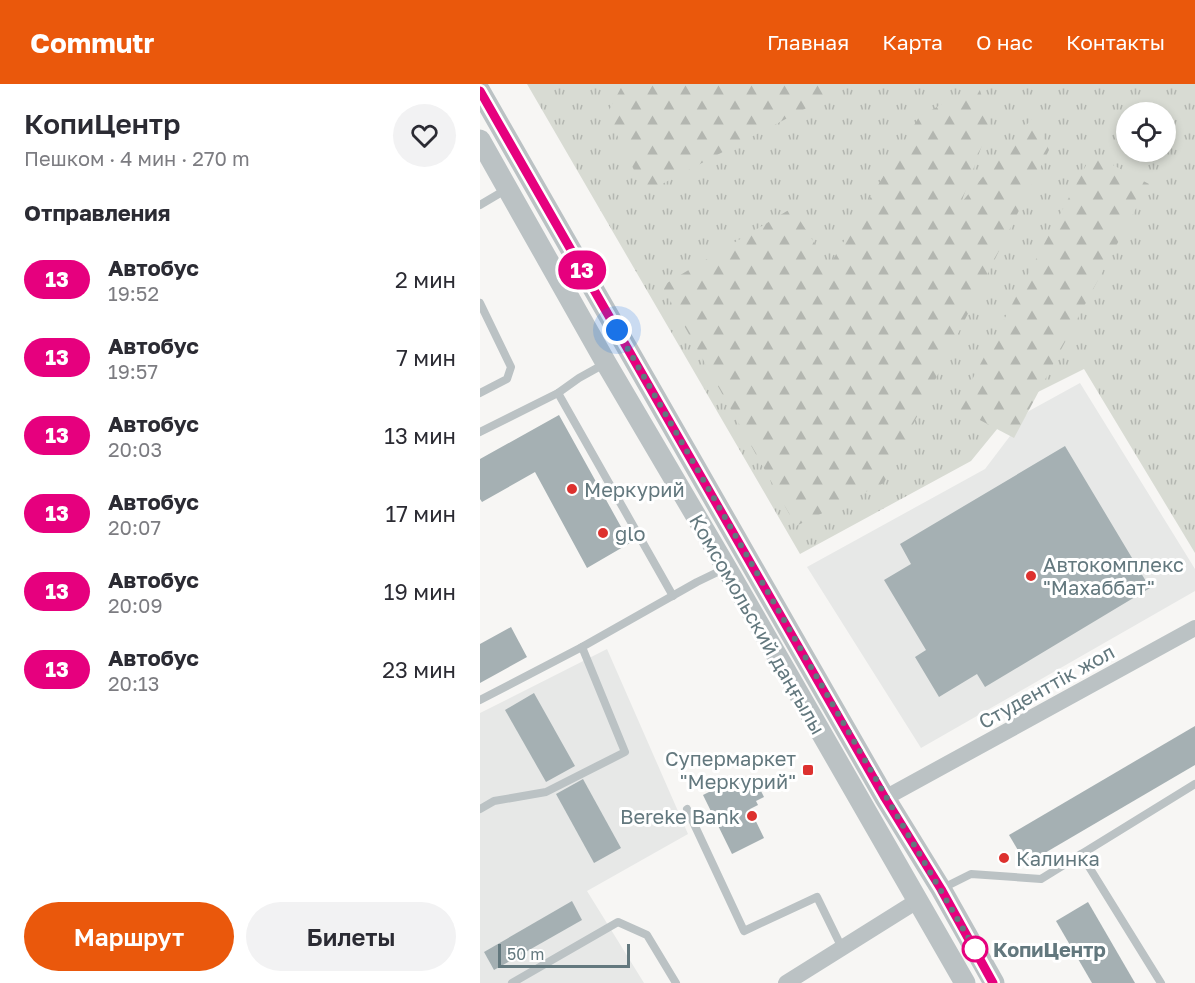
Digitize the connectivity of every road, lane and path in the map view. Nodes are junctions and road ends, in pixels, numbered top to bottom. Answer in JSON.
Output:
{"nodes":[{"id":1,"x":480,"y":91,"type":"edge"},
{"id":2,"x":480,"y":140,"type":"edge"},
{"id":3,"x":508,"y":189,"type":"junction"},
{"id":4,"x":480,"y":205,"type":"edge"},
{"id":5,"x":559,"y":228,"type":"junction"},
{"id":6,"x":537,"y":240,"type":"junction"},
{"id":7,"x":480,"y":303,"type":"edge"},
{"id":8,"x":606,"y":363,"type":"junction"},
{"id":9,"x":480,"y":393,"type":"edge"},
{"id":10,"x":558,"y":393,"type":"junction"},
{"id":11,"x":480,"y":432,"type":"edge"},
{"id":12,"x":726,"y":567,"type":"junction"},
{"id":13,"x":673,"y":596,"type":"junction"},
{"id":14,"x":1195,"y":628,"type":"edge"},
{"id":15,"x":582,"y":647,"type":"junction"},
{"id":16,"x":803,"y":654,"type":"junction"},
{"id":17,"x":782,"y":666,"type":"junction"},
{"id":18,"x":480,"y":700,"type":"edge"},
{"id":19,"x":1195,"y":784,"type":"edge"},
{"id":20,"x":885,"y":798,"type":"junction"},
{"id":21,"x":480,"y":809,"type":"edge"},
{"id":22,"x":687,"y":809,"type":"dead end"},
{"id":23,"x":1081,"y":854,"type":"junction"},
{"id":24,"x":941,"y":889,"type":"junction"},
{"id":25,"x":917,"y":902,"type":"junction"},
{"id":26,"x":842,"y":948,"type":"junction"},
{"id":27,"x":512,"y":983,"type":"edge"},
{"id":28,"x":676,"y":983,"type":"edge"},
{"id":29,"x":786,"y":983,"type":"edge"},
{"id":30,"x":965,"y":983,"type":"edge"},
{"id":31,"x":994,"y":983,"type":"edge"},
{"id":32,"x":1161,"y":983,"type":"edge"}],
"edges":[{"from":1,"to":5,"type":"street","name":"Комсомольский даңғылы"},
{"from":2,"to":3,"type":"street","name":"Комсомольский даңғылы"},
{"from":3,"to":4,"type":"lane"},
{"from":3,"to":6,"type":"street","name":"Комсомольский даңғылы"},
{"from":5,"to":6,"type":"street"},
{"from":5,"to":16,"type":"street","name":"Комсомольский даңғылы"},
{"from":6,"to":8,"type":"street","name":"Комсомольский даңғылы"},
{"from":7,"to":9,"type":"lane"},
{"from":8,"to":10,"type":"lane"},
{"from":8,"to":12,"type":"street","name":"Комсомольский даңғылы"},
{"from":10,"to":11,"type":"lane"},
{"from":10,"to":13,"type":"lane"},
{"from":12,"to":13,"type":"lane"},
{"from":12,"to":17,"type":"street","name":"Комсомольский даңғылы"},
{"from":13,"to":15,"type":"lane"},
{"from":14,"to":20,"type":"street","name":"Студенттік жол"},
{"from":15,"to":18,"type":"lane"},
{"from":15,"to":21,"type":"lane"},
{"from":16,"to":17,"type":"street"},
{"from":16,"to":20,"type":"street","name":"Комсомольский даңғылы"},
{"from":17,"to":25,"type":"street","name":"Комсомольский даңғылы"},
{"from":19,"to":23,"type":"lane"},
{"from":20,"to":24,"type":"street","name":"Комсомольский даңғылы"},
{"from":22,"to":26,"type":"lane"},
{"from":23,"to":24,"type":"lane"},
{"from":23,"to":32,"type":"lane"},
{"from":24,"to":31,"type":"street","name":"Комсомольский даңғылы"},
{"from":25,"to":26,"type":"street"},
{"from":25,"to":30,"type":"street","name":"Комсомольский даңғылы"},
{"from":26,"to":29,"type":"street"},
{"from":27,"to":28,"type":"lane"}]}
